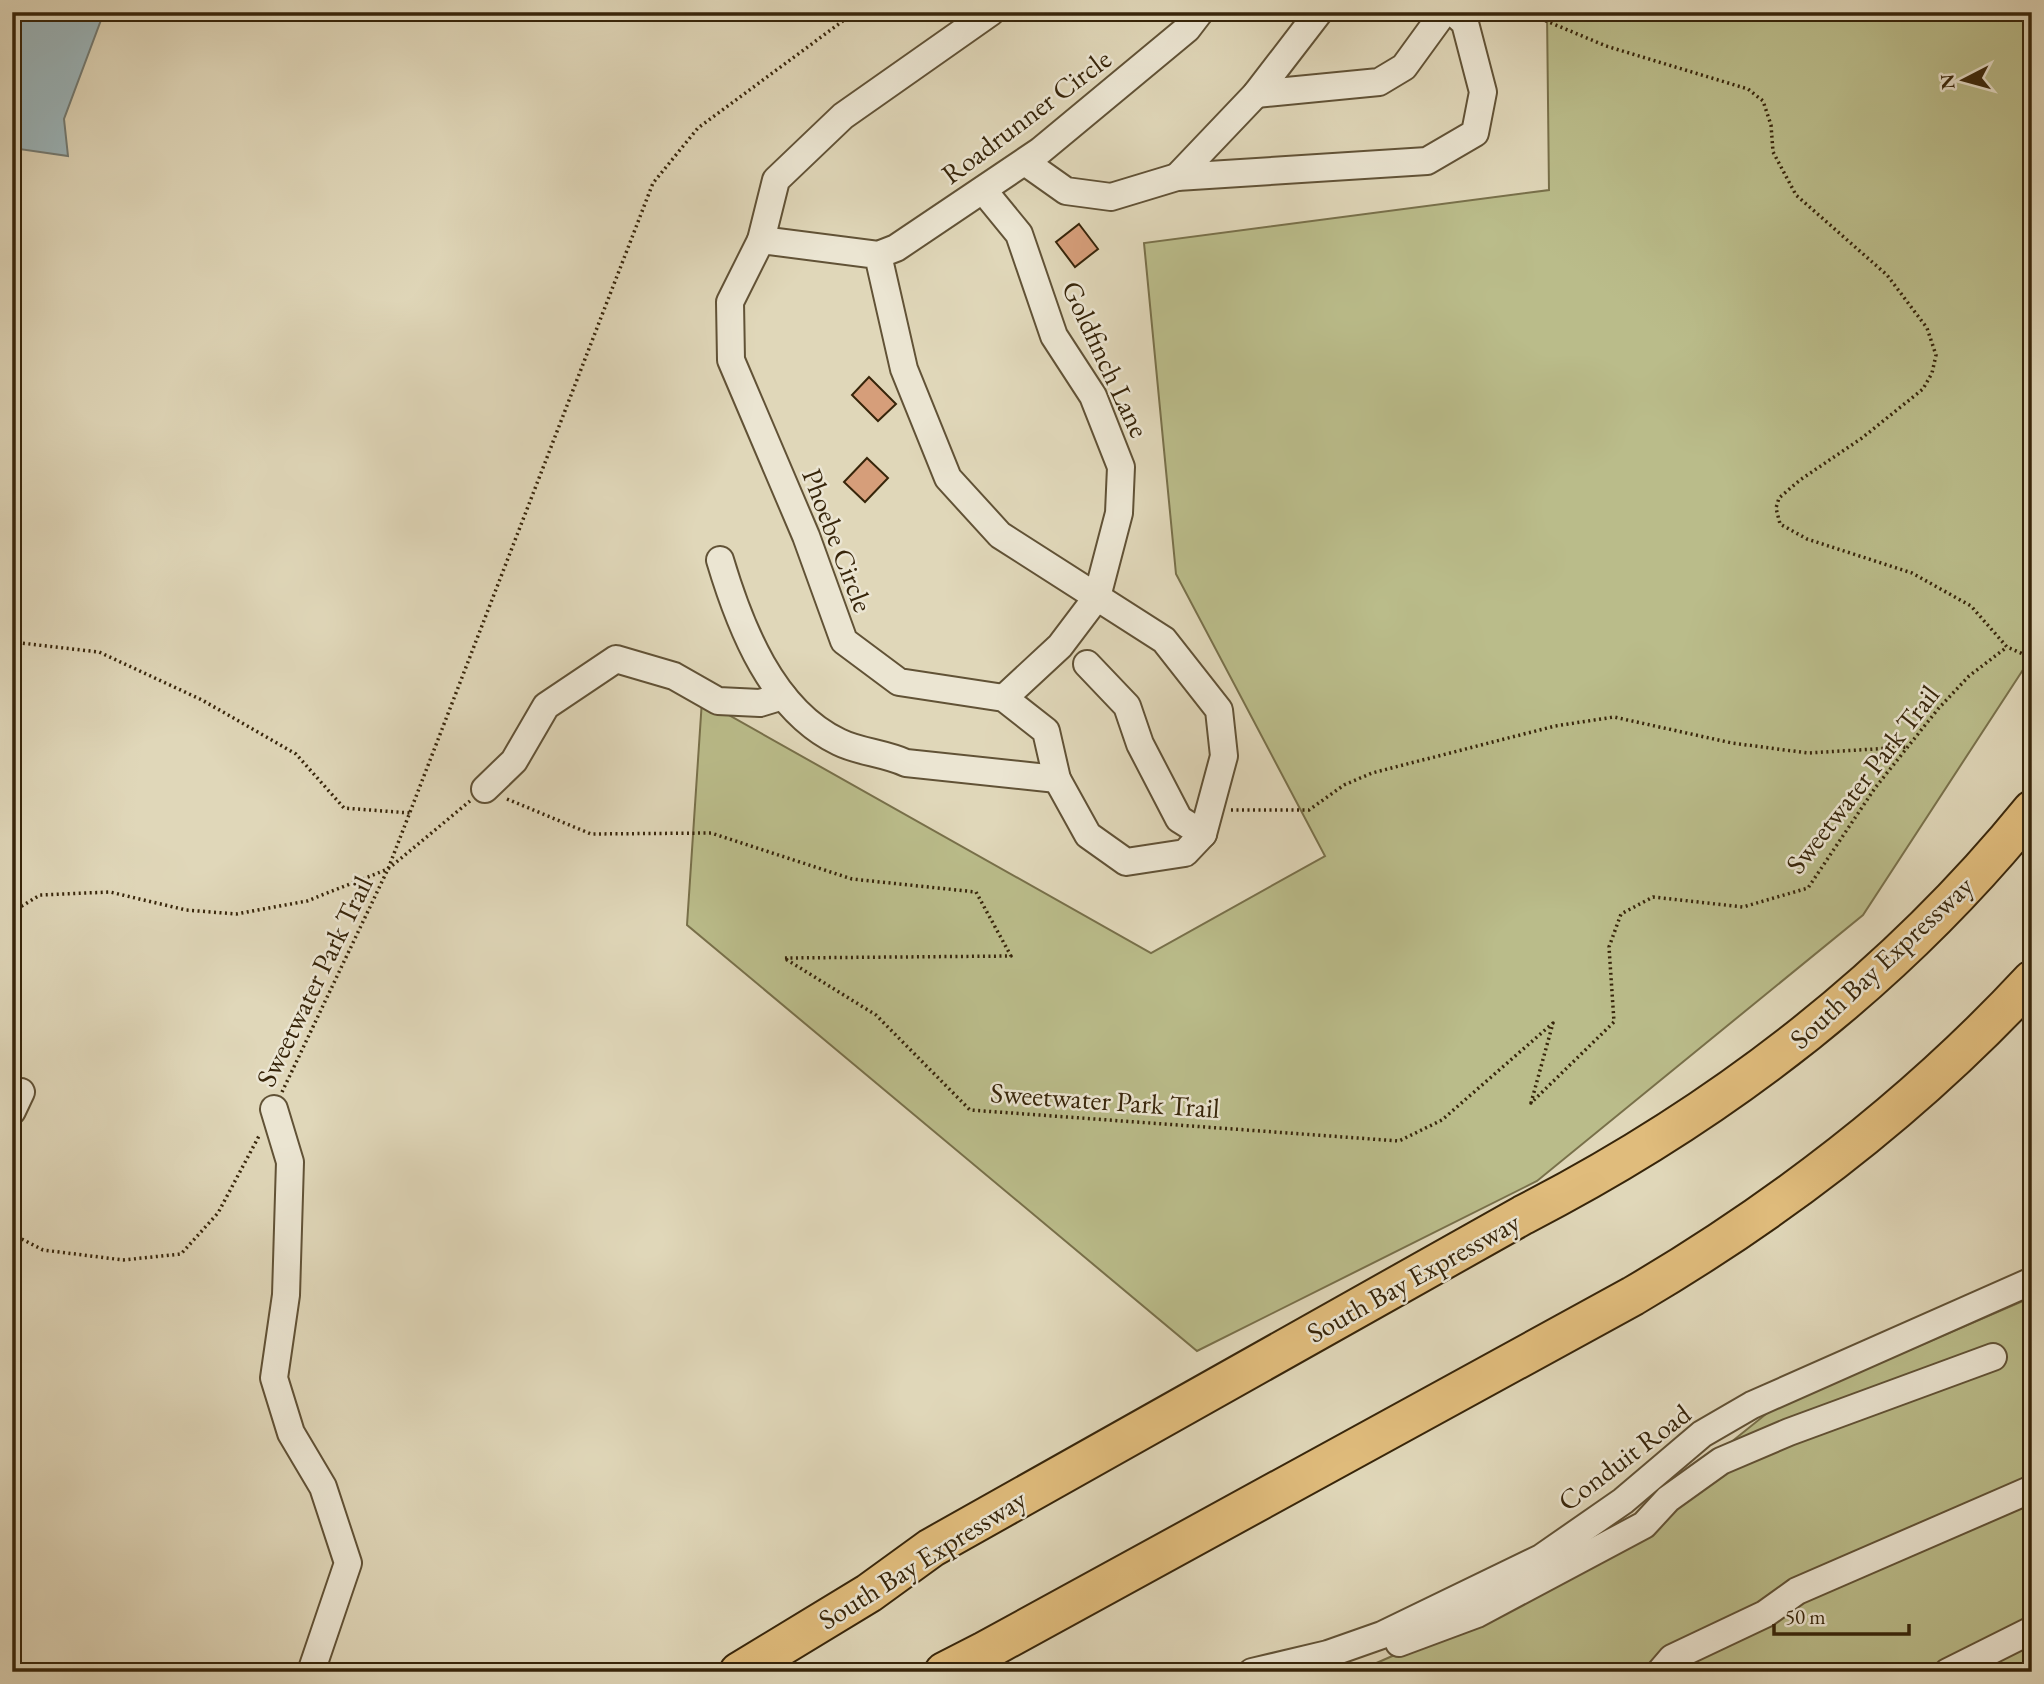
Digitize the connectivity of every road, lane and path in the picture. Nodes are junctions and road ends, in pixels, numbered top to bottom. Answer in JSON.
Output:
{"nodes":[{"id":1,"x":855,"y":12,"type":"edge"},
{"id":2,"x":991,"y":12,"type":"edge"},
{"id":3,"x":1200,"y":12,"type":"edge"},
{"id":4,"x":1319,"y":12,"type":"edge"},
{"id":5,"x":1444,"y":12,"type":"edge"},
{"id":6,"x":1453,"y":12,"type":"edge"},
{"id":7,"x":1525,"y":12,"type":"edge"},
{"id":8,"x":1256,"y":94,"type":"junction"},
{"id":9,"x":1025,"y":162,"type":"junction"},
{"id":10,"x":1177,"y":177,"type":"junction"},
{"id":11,"x":983,"y":190,"type":"junction"},
{"id":12,"x":761,"y":240,"type":"junction"},
{"id":13,"x":878,"y":255,"type":"junction"},
{"id":14,"x":720,"y":561,"type":"dead end"},
{"id":15,"x":1097,"y":597,"type":"junction"},
{"id":16,"x":12,"y":642,"type":"edge"},
{"id":17,"x":2007,"y":647,"type":"junction"},
{"id":18,"x":2032,"y":658,"type":"edge"},
{"id":19,"x":1087,"y":664,"type":"dead end"},
{"id":20,"x":783,"y":696,"type":"junction"},
{"id":21,"x":1003,"y":698,"type":"junction"},
{"id":22,"x":1908,"y":747,"type":"junction"},
{"id":23,"x":1057,"y":779,"type":"junction"},
{"id":24,"x":485,"y":789,"type":"junction"},
{"id":25,"x":2032,"y":810,"type":"edge"},
{"id":26,"x":410,"y":813,"type":"junction"},
{"id":27,"x":1207,"y":822,"type":"junction"},
{"id":28,"x":388,"y":869,"type":"junction"},
{"id":29,"x":12,"y":912,"type":"edge"},
{"id":30,"x":2032,"y":980,"type":"edge"},
{"id":31,"x":274,"y":1109,"type":"junction"},
{"id":32,"x":12,"y":1234,"type":"edge"},
{"id":33,"x":2032,"y":1281,"type":"edge"},
{"id":34,"x":1993,"y":1357,"type":"dead end"},
{"id":35,"x":2032,"y":1489,"type":"edge"},
{"id":36,"x":2032,"y":1630,"type":"edge"},
{"id":37,"x":311,"y":1672,"type":"edge"},
{"id":38,"x":739,"y":1672,"type":"edge"},
{"id":39,"x":943,"y":1672,"type":"edge"},
{"id":40,"x":1252,"y":1672,"type":"edge"},
{"id":41,"x":1322,"y":1672,"type":"edge"},
{"id":42,"x":1660,"y":1672,"type":"edge"},
{"id":43,"x":1948,"y":1672,"type":"edge"}],
"edges":[{"from":1,"to":26,"type":"path"},
{"from":2,"to":12,"type":"street","name":"Phoebe Circle"},
{"from":3,"to":9,"type":"street","name":"Roadrunner Circle"},
{"from":4,"to":8,"type":"street"},
{"from":5,"to":8,"type":"street"},
{"from":6,"to":10,"type":"street"},
{"from":7,"to":17,"type":"path"},
{"from":8,"to":10,"type":"street"},
{"from":9,"to":10,"type":"street"},
{"from":9,"to":11,"type":"street","name":"Roadrunner Circle"},
{"from":11,"to":13,"type":"street","name":"Roadrunner Circle"},
{"from":11,"to":15,"type":"street","name":"Goldfinch Lane"},
{"from":12,"to":13,"type":"street"},
{"from":12,"to":21,"type":"street","name":"Phoebe Circle"},
{"from":13,"to":15,"type":"street"},
{"from":14,"to":20,"type":"street"},
{"from":15,"to":21,"type":"street","name":"Goldfinch Lane"},
{"from":15,"to":27,"type":"street"},
{"from":16,"to":26,"type":"path"},
{"from":17,"to":18,"type":"path"},
{"from":17,"to":22,"type":"path","name":"Sweetwater Park Trail"},
{"from":19,"to":27,"type":"street"},
{"from":20,"to":23,"type":"street"},
{"from":20,"to":24,"type":"street"},
{"from":21,"to":23,"type":"street","name":"Phoebe Circle"},
{"from":22,"to":24,"type":"path","name":"Sweetwater Park Trail"},
{"from":22,"to":27,"type":"path"},
{"from":23,"to":27,"type":"street","name":"Phoebe Circle"},
{"from":24,"to":28,"type":"path","name":"Sweetwater Park Trail"},
{"from":25,"to":38,"type":"highway","name":"South Bay Expressway"},
{"from":26,"to":28,"type":"path"},
{"from":28,"to":29,"type":"path","name":"Sweetwater Park Trail"},
{"from":28,"to":31,"type":"path","name":"Sweetwater Park Trail"},
{"from":30,"to":39,"type":"highway"},
{"from":31,"to":32,"type":"path","name":"Sweetwater Park Trail"},
{"from":31,"to":37,"type":"street"},
{"from":33,"to":40,"type":"street","name":"Conduit Road"},
{"from":34,"to":41,"type":"street"},
{"from":35,"to":42,"type":"street"},
{"from":36,"to":43,"type":"street"}]}
